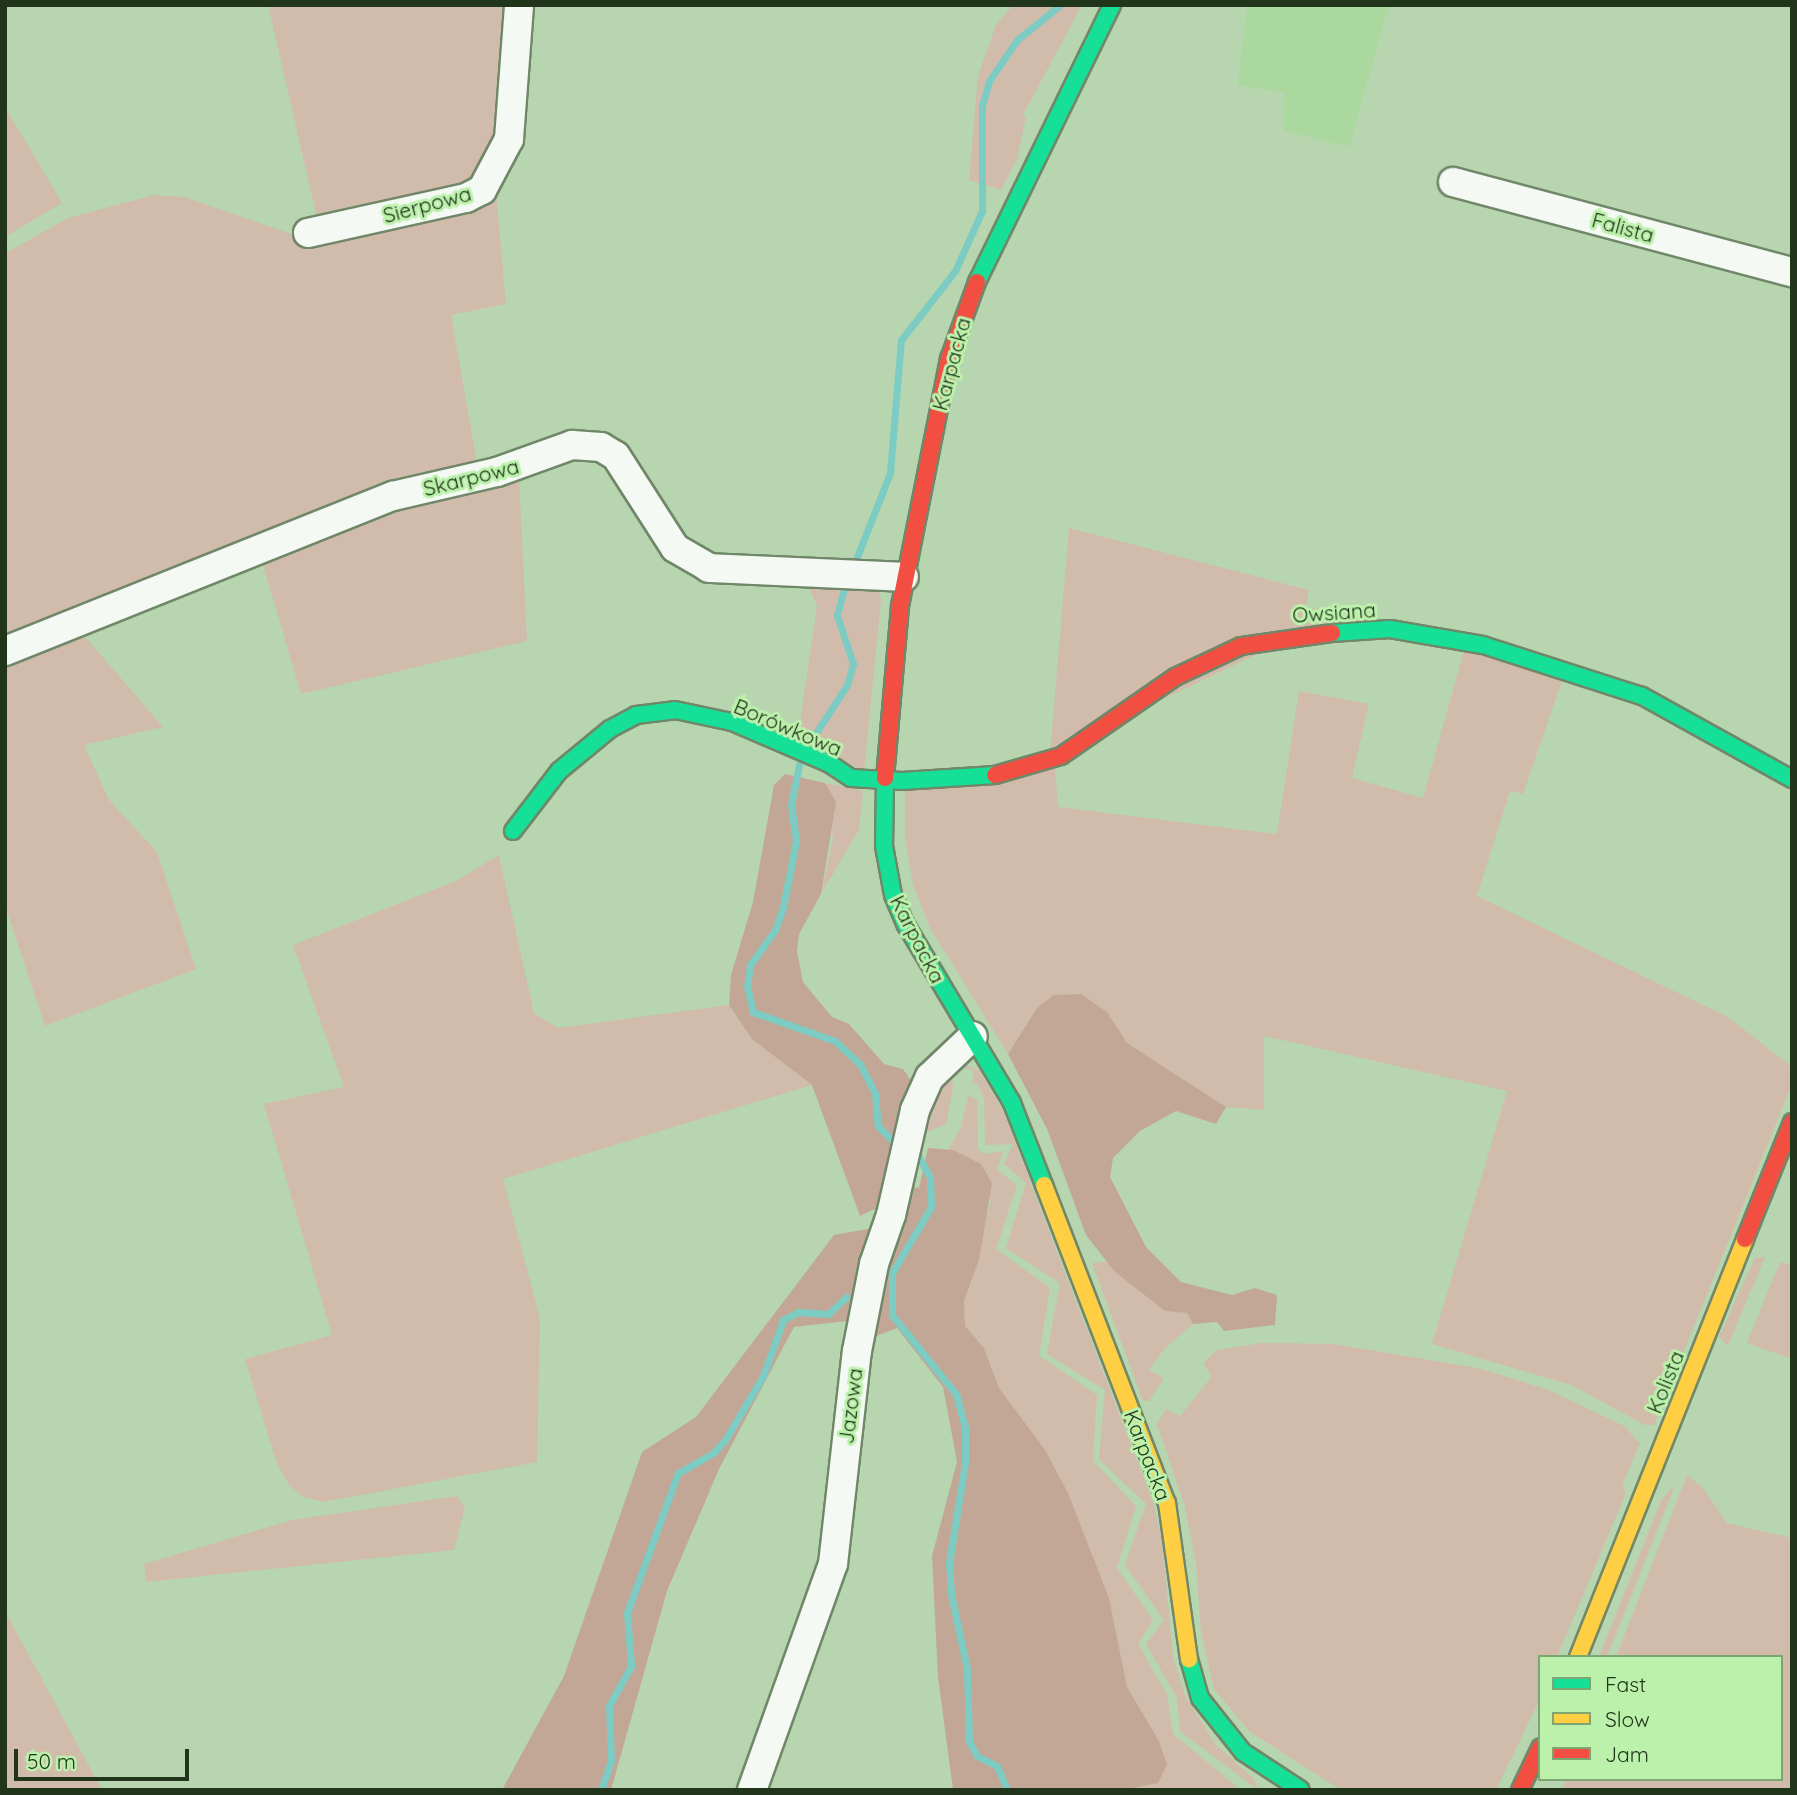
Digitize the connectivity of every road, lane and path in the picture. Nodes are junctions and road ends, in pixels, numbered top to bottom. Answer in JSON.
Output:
{"nodes":[{"id":1,"x":519,"y":5,"type":"edge"},
{"id":2,"x":1112,"y":5,"type":"edge"},
{"id":3,"x":1453,"y":182,"type":"dead end"},
{"id":4,"x":308,"y":233,"type":"dead end"},
{"id":5,"x":1792,"y":272,"type":"edge"},
{"id":6,"x":904,"y":577,"type":"junction"},
{"id":7,"x":5,"y":651,"type":"edge"},
{"id":8,"x":1792,"y":779,"type":"edge"},
{"id":9,"x":885,"y":781,"type":"junction"},
{"id":10,"x":513,"y":831,"type":"dead end"},
{"id":11,"x":973,"y":1036,"type":"junction"},
{"id":12,"x":1792,"y":1122,"type":"edge"},
{"id":13,"x":1579,"y":1655,"type":"edge"},
{"id":14,"x":1538,"y":1752,"type":"edge"},
{"id":15,"x":1273,"y":1783,"type":"edge"},
{"id":16,"x":752,"y":1790,"type":"edge"},
{"id":17,"x":1301,"y":1790,"type":"edge"},
{"id":18,"x":1520,"y":1790,"type":"edge"}],
"edges":[{"from":1,"to":4,"type":"street","name":"Sierpowa"},
{"from":2,"to":6,"type":"street","name":"Karpacka"},
{"from":3,"to":5,"type":"street","name":"Falista"},
{"from":6,"to":7,"type":"street","name":"Skarpowa"},
{"from":6,"to":9,"type":"street","name":"Karpacka"},
{"from":8,"to":9,"type":"street","name":"Owsiana"},
{"from":9,"to":10,"type":"street","name":"Borówkowa"},
{"from":9,"to":11,"type":"street","name":"Karpacka"},
{"from":11,"to":15,"type":"street","name":"Karpacka"},
{"from":11,"to":16,"type":"street","name":"Jazowa"},
{"from":12,"to":13,"type":"street","name":"Kolista"},
{"from":14,"to":18,"type":"street"},
{"from":15,"to":17,"type":"street","name":"Karpacka"}]}
